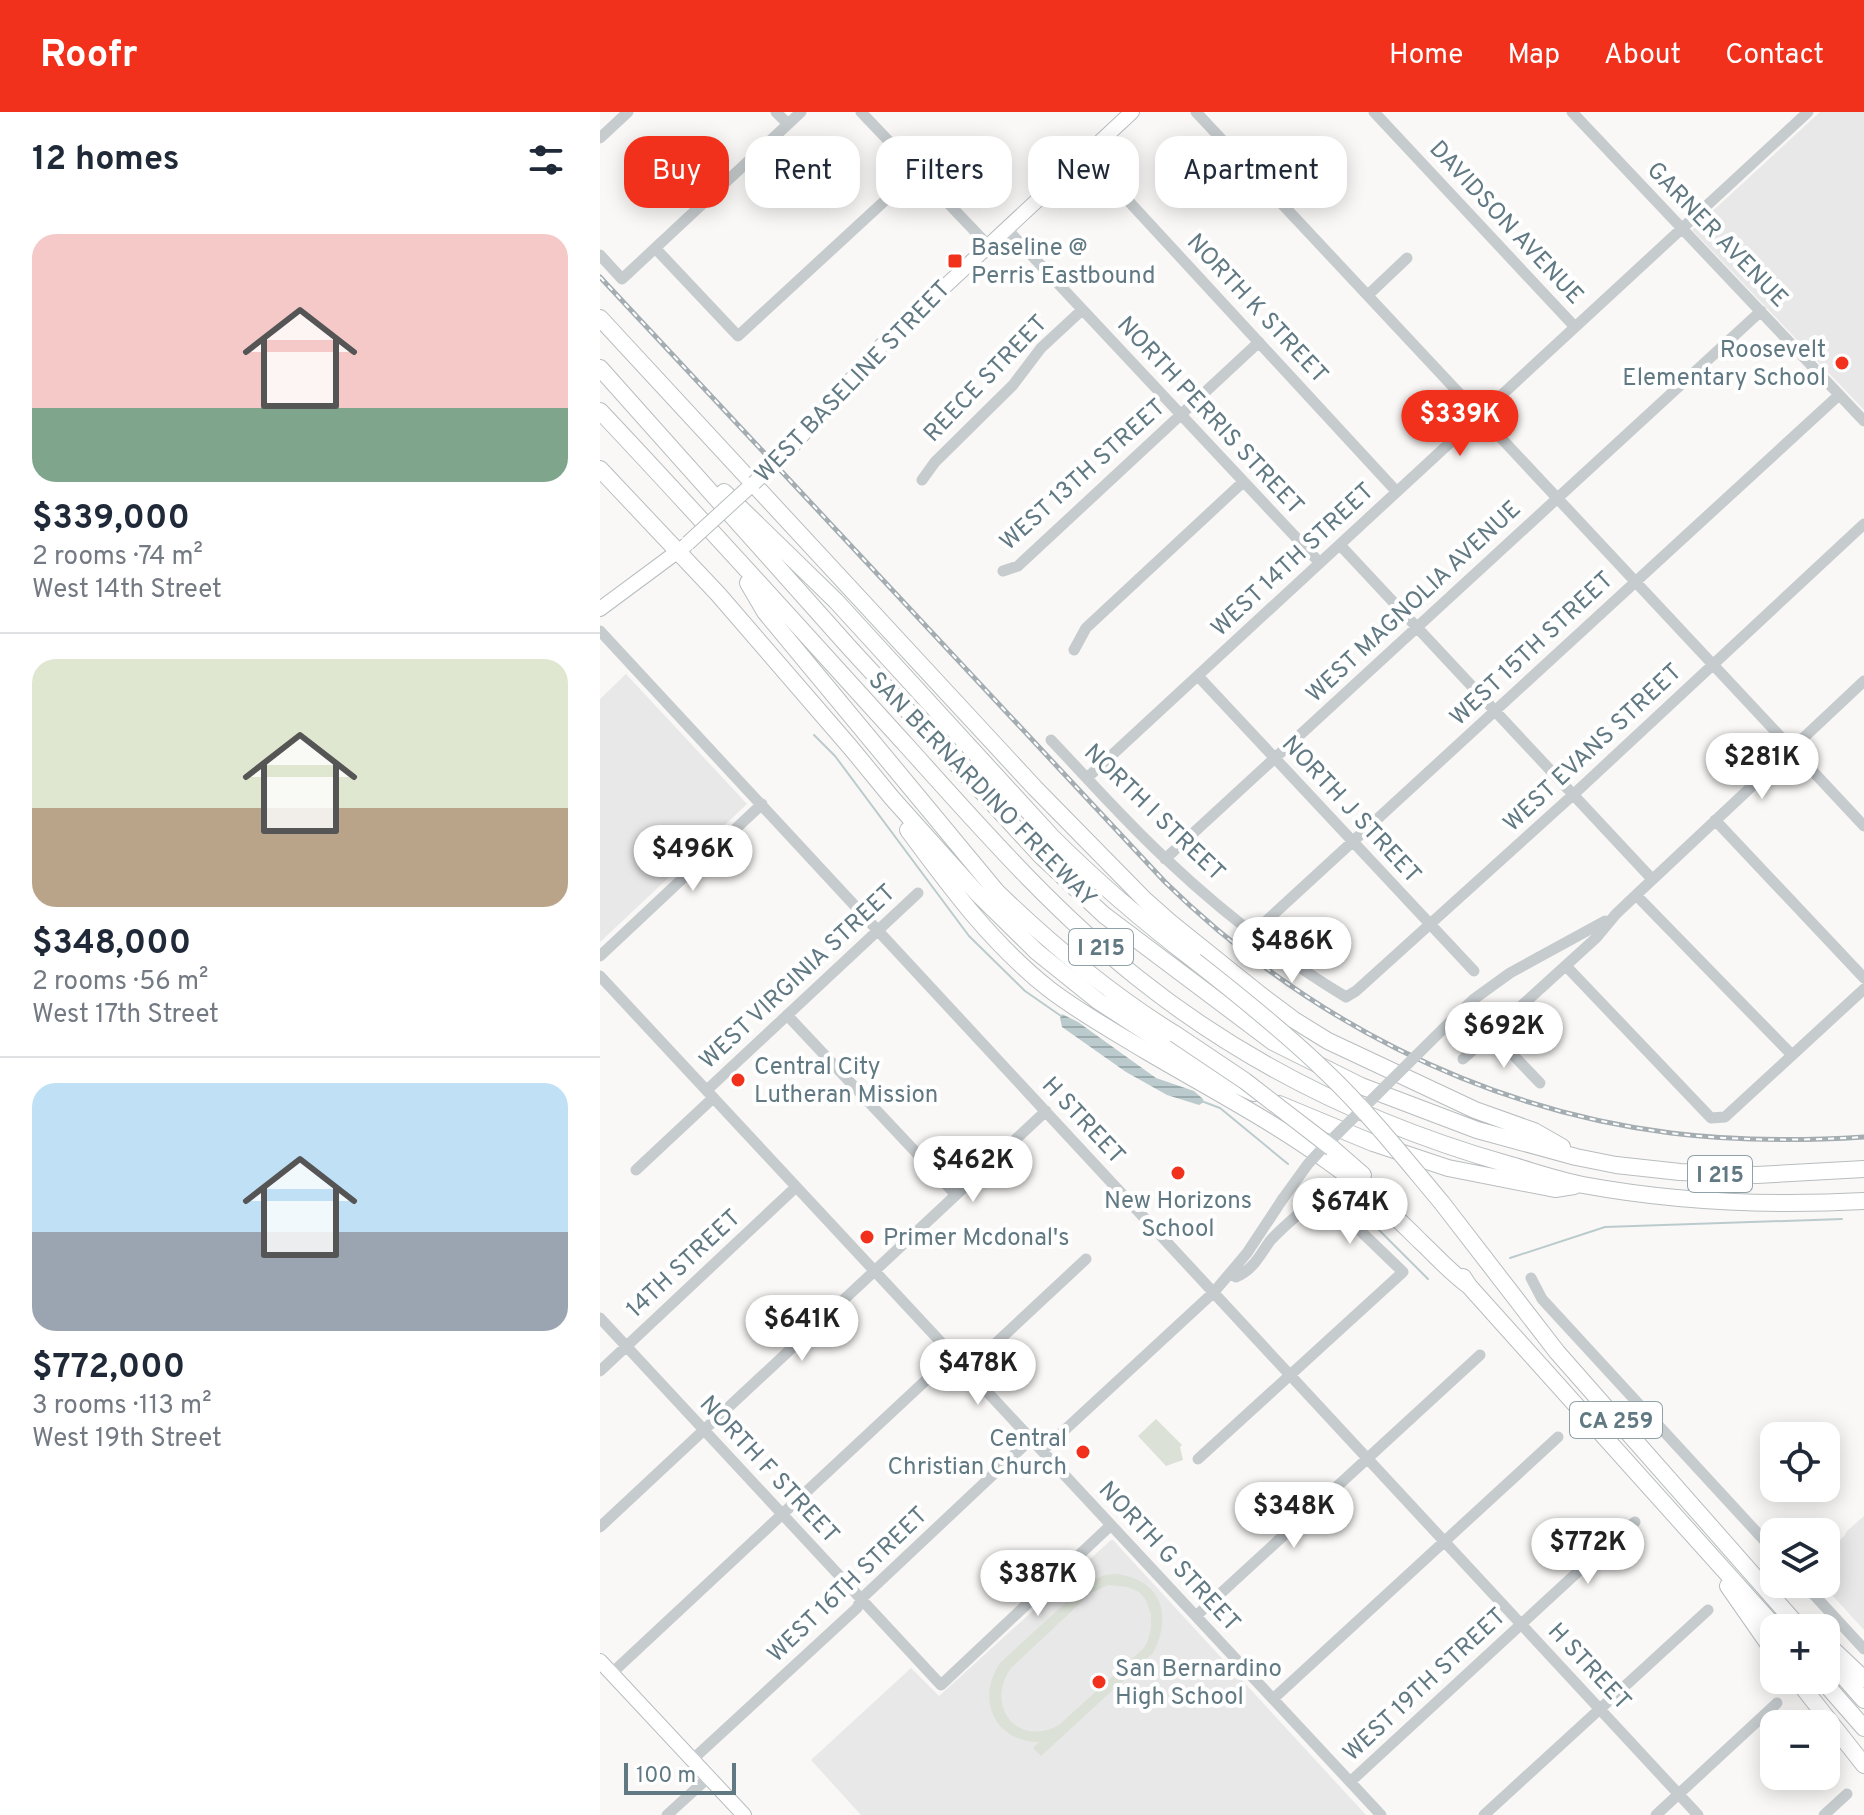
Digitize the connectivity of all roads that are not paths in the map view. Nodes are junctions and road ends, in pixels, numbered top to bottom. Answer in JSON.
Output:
{"nodes":[{"id":1,"x":628,"y":112,"type":"edge"},
{"id":2,"x":776,"y":112,"type":"edge"},
{"id":3,"x":801,"y":112,"type":"edge"},
{"id":4,"x":861,"y":112,"type":"edge"},
{"id":5,"x":1132,"y":112,"type":"edge"},
{"id":6,"x":1196,"y":112,"type":"edge"},
{"id":7,"x":1374,"y":112,"type":"edge"},
{"id":8,"x":1572,"y":112,"type":"edge"},
{"id":9,"x":1808,"y":112,"type":"edge"},
{"id":10,"x":788,"y":124,"type":"junction"},
{"id":11,"x":884,"y":136,"type":"edge"},
{"id":12,"x":1106,"y":136,"type":"edge"},
{"id":13,"x":600,"y":138,"type":"edge"},
{"id":14,"x":877,"y":208,"type":"edge"},
{"id":15,"x":952,"y":208,"type":"edge"},
{"id":16,"x":1028,"y":208,"type":"edge"},
{"id":17,"x":1135,"y":208,"type":"edge"},
{"id":18,"x":1683,"y":227,"type":"junction"},
{"id":19,"x":1006,"y":228,"type":"junction"},
{"id":20,"x":988,"y":245,"type":"junction"},
{"id":21,"x":656,"y":249,"type":"junction"},
{"id":22,"x":600,"y":255,"type":"edge"},
{"id":23,"x":1407,"y":258,"type":"dead end"},
{"id":24,"x":1368,"y":295,"type":"junction"},
{"id":25,"x":1082,"y":310,"type":"junction"},
{"id":26,"x":1761,"y":311,"type":"junction"},
{"id":27,"x":600,"y":318,"type":"edge"},
{"id":28,"x":1575,"y":327,"type":"junction"},
{"id":29,"x":1259,"y":342,"type":"junction"},
{"id":30,"x":600,"y":368,"type":"edge"},
{"id":31,"x":1839,"y":395,"type":"junction"},
{"id":32,"x":629,"y":400,"type":"junction"},
{"id":33,"x":600,"y":411,"type":"edge"},
{"id":34,"x":1180,"y":414,"type":"junction"},
{"id":35,"x":1480,"y":416,"type":"junction"},
{"id":36,"x":1864,"y":421,"type":"edge"},
{"id":37,"x":600,"y":469,"type":"edge"},
{"id":38,"x":922,"y":480,"type":"dead end"},
{"id":39,"x":1243,"y":482,"type":"junction"},
{"id":40,"x":754,"y":483,"type":"junction"},
{"id":41,"x":1397,"y":492,"type":"junction"},
{"id":42,"x":1556,"y":499,"type":"junction"},
{"id":43,"x":1864,"y":524,"type":"edge"},
{"id":44,"x":1340,"y":545,"type":"junction"},
{"id":45,"x":683,"y":548,"type":"junction"},
{"id":46,"x":731,"y":554,"type":"junction"},
{"id":47,"x":1319,"y":562,"type":"junction"},
{"id":48,"x":1003,"y":571,"type":"dead end"},
{"id":49,"x":1635,"y":582,"type":"junction"},
{"id":50,"x":600,"y":609,"type":"edge"},
{"id":51,"x":1418,"y":628,"type":"junction"},
{"id":52,"x":600,"y":631,"type":"edge"},
{"id":53,"x":1074,"y":650,"type":"dead end"},
{"id":54,"x":1714,"y":665,"type":"junction"},
{"id":55,"x":1198,"y":676,"type":"junction"},
{"id":56,"x":1864,"y":681,"type":"edge"},
{"id":57,"x":1496,"y":711,"type":"junction"},
{"id":58,"x":1051,"y":740,"type":"dead end"},
{"id":59,"x":1792,"y":750,"type":"junction"},
{"id":60,"x":1275,"y":758,"type":"junction"},
{"id":61,"x":1087,"y":778,"type":"junction"},
{"id":62,"x":1035,"y":788,"type":"junction"},
{"id":63,"x":1574,"y":794,"type":"junction"},
{"id":64,"x":892,"y":798,"type":"junction"},
{"id":65,"x":762,"y":804,"type":"junction"},
{"id":66,"x":1715,"y":820,"type":"junction"},
{"id":67,"x":1864,"y":826,"type":"edge"},
{"id":68,"x":1352,"y":841,"type":"junction"},
{"id":69,"x":1165,"y":859,"type":"junction"},
{"id":70,"x":1652,"y":879,"type":"junction"},
{"id":71,"x":918,"y":893,"type":"dead end"},
{"id":72,"x":1636,"y":895,"type":"junction"},
{"id":73,"x":1616,"y":914,"type":"junction"},
{"id":74,"x":1143,"y":922,"type":"junction"},
{"id":75,"x":1430,"y":924,"type":"junction"},
{"id":76,"x":878,"y":930,"type":"junction"},
{"id":77,"x":1252,"y":934,"type":"junction"},
{"id":78,"x":600,"y":956,"type":"edge"},
{"id":79,"x":1566,"y":966,"type":"junction"},
{"id":80,"x":1474,"y":971,"type":"dead end"},
{"id":81,"x":600,"y":976,"type":"edge"},
{"id":82,"x":1864,"y":978,"type":"edge"},
{"id":83,"x":1864,"y":989,"type":"edge"},
{"id":84,"x":1346,"y":997,"type":"joint"},
{"id":85,"x":787,"y":1015,"type":"junction"},
{"id":86,"x":1492,"y":1033,"type":"junction"},
{"id":87,"x":1792,"y":1055,"type":"junction"},
{"id":88,"x":1463,"y":1059,"type":"dead end"},
{"id":89,"x":1540,"y":1083,"type":"dead end"},
{"id":90,"x":710,"y":1094,"type":"junction"},
{"id":91,"x":1046,"y":1111,"type":"junction"},
{"id":92,"x":1576,"y":1157,"type":"junction"},
{"id":93,"x":1864,"y":1169,"type":"edge"},
{"id":94,"x":636,"y":1170,"type":"dead end"},
{"id":95,"x":1579,"y":1185,"type":"junction"},
{"id":96,"x":796,"y":1187,"type":"junction"},
{"id":97,"x":956,"y":1195,"type":"junction"},
{"id":98,"x":1864,"y":1201,"type":"edge"},
{"id":99,"x":1086,"y":1259,"type":"dead end"},
{"id":100,"x":875,"y":1271,"type":"junction"},
{"id":101,"x":1231,"y":1274,"type":"junction"},
{"id":102,"x":1531,"y":1278,"type":"dead end"},
{"id":103,"x":1469,"y":1286,"type":"junction"},
{"id":104,"x":1214,"y":1292,"type":"junction"},
{"id":105,"x":600,"y":1318,"type":"edge"},
{"id":106,"x":626,"y":1346,"type":"junction"},
{"id":107,"x":953,"y":1355,"type":"junction"},
{"id":108,"x":1480,"y":1355,"type":"dead end"},
{"id":109,"x":967,"y":1370,"type":"junction"},
{"id":110,"x":600,"y":1371,"type":"edge"},
{"id":111,"x":1291,"y":1376,"type":"junction"},
{"id":112,"x":704,"y":1430,"type":"junction"},
{"id":113,"x":1558,"y":1437,"type":"dead end"},
{"id":114,"x":1031,"y":1439,"type":"junction"},
{"id":115,"x":1042,"y":1451,"type":"junction"},
{"id":116,"x":1367,"y":1458,"type":"junction"},
{"id":117,"x":1198,"y":1459,"type":"dead end"},
{"id":118,"x":782,"y":1514,"type":"junction"},
{"id":119,"x":1635,"y":1522,"type":"dead end"},
{"id":120,"x":1111,"y":1525,"type":"junction"},
{"id":121,"x":600,"y":1527,"type":"edge"},
{"id":122,"x":1760,"y":1536,"type":"edge"},
{"id":123,"x":1696,"y":1538,"type":"junction"},
{"id":124,"x":1444,"y":1541,"type":"junction"},
{"id":125,"x":1760,"y":1582,"type":"edge"},
{"id":126,"x":1774,"y":1598,"type":"joint"},
{"id":127,"x":1817,"y":1598,"type":"edge"},
{"id":128,"x":861,"y":1599,"type":"junction"},
{"id":129,"x":1708,"y":1610,"type":"dead end"},
{"id":130,"x":1764,"y":1614,"type":"edge"},
{"id":131,"x":1788,"y":1614,"type":"edge"},
{"id":132,"x":1792,"y":1614,"type":"edge"},
{"id":133,"x":1196,"y":1616,"type":"junction"},
{"id":134,"x":1521,"y":1624,"type":"junction"},
{"id":135,"x":1760,"y":1633,"type":"edge"},
{"id":136,"x":1864,"y":1649,"type":"edge"},
{"id":137,"x":1840,"y":1656,"type":"edge"},
{"id":138,"x":600,"y":1661,"type":"edge"},
{"id":139,"x":612,"y":1673,"type":"junction"},
{"id":140,"x":1840,"y":1673,"type":"edge"},
{"id":141,"x":1864,"y":1679,"type":"edge"},
{"id":142,"x":1808,"y":1694,"type":"edge"},
{"id":143,"x":1834,"y":1694,"type":"edge"},
{"id":144,"x":1273,"y":1699,"type":"junction"},
{"id":145,"x":1864,"y":1700,"type":"edge"},
{"id":146,"x":1777,"y":1703,"type":"dead end"},
{"id":147,"x":1599,"y":1708,"type":"junction"},
{"id":148,"x":1864,"y":1728,"type":"edge"},
{"id":149,"x":692,"y":1760,"type":"junction"},
{"id":150,"x":1864,"y":1765,"type":"edge"},
{"id":151,"x":709,"y":1777,"type":"junction"},
{"id":152,"x":1350,"y":1782,"type":"junction"},
{"id":153,"x":1679,"y":1794,"type":"junction"},
{"id":154,"x":1847,"y":1794,"type":"dead end"},
{"id":155,"x":667,"y":1815,"type":"edge"},
{"id":156,"x":744,"y":1815,"type":"edge"},
{"id":157,"x":1381,"y":1815,"type":"edge"},
{"id":158,"x":1484,"y":1815,"type":"edge"},
{"id":159,"x":1656,"y":1815,"type":"edge"},
{"id":160,"x":1698,"y":1815,"type":"edge"},
{"id":161,"x":1824,"y":1815,"type":"edge"}],
"edges":[{"from":1,"to":13,"type":"street"},
{"from":2,"to":10,"type":"street"},
{"from":3,"to":10,"type":"street"},
{"from":4,"to":11,"type":"street"},
{"from":5,"to":12,"type":"main road","name":"WEST BASELINE STREET"},
{"from":6,"to":24,"type":"street"},
{"from":7,"to":28,"type":"street","name":"DAVIDSON AVENUE"},
{"from":8,"to":18,"type":"street","name":"GARNER AVENUE"},
{"from":9,"to":18,"type":"street","name":"WEST 14TH STREET"},
{"from":10,"to":21,"type":"street"},
{"from":14,"to":21,"type":"street"},
{"from":15,"to":20,"type":"street"},
{"from":16,"to":19,"type":"main road","name":"WEST BASELINE STREET"},
{"from":17,"to":29,"type":"street","name":"NORTH K STREET"},
{"from":18,"to":26,"type":"street","name":"GARNER AVENUE"},
{"from":18,"to":28,"type":"street","name":"WEST 14TH STREET"},
{"from":19,"to":20,"type":"main road","name":"WEST BASELINE STREET"},
{"from":19,"to":25,"type":"street","name":"NORTH PERRIS STREET"},
{"from":20,"to":40,"type":"main road","name":"WEST BASELINE STREET","bridge":true},
{"from":21,"to":22,"type":"street"},
{"from":23,"to":24,"type":"street"},
{"from":24,"to":35,"type":"street"},
{"from":25,"to":34,"type":"street","name":"NORTH PERRIS STREET"},
{"from":25,"to":38,"type":"street","name":"REECE STREET"},
{"from":26,"to":31,"type":"street","name":"GARNER AVENUE"},
{"from":26,"to":42,"type":"street","name":"WEST MAGNOLIA AVENUE"},
{"from":27,"to":40,"type":"highway"},
{"from":28,"to":35,"type":"street","name":"WEST 14TH STREET"},
{"from":29,"to":34,"type":"street","name":"WEST 13TH STREET"},
{"from":29,"to":41,"type":"street","name":"NORTH K STREET"},
{"from":30,"to":32,"type":"highway","name":"SAN BERNARDINO FREEWAY","number":"I 215"},
{"from":31,"to":36,"type":"street","name":"GARNER AVENUE"},
{"from":31,"to":49,"type":"street","name":"WEST 15TH STREET"},
{"from":32,"to":74,"type":"highway"},
{"from":32,"to":92,"type":"highway","name":"SAN BERNARDINO FREEWAY","number":"I 215"},
{"from":33,"to":46,"type":"highway","name":"SAN BERNARDINO FREEWAY","number":"I 215"},
{"from":34,"to":39,"type":"street","name":"NORTH PERRIS STREET"},
{"from":34,"to":48,"type":"street","name":"WEST 13TH STREET"},
{"from":35,"to":41,"type":"street","name":"WEST 14TH STREET"},
{"from":35,"to":42,"type":"street"},
{"from":37,"to":45,"type":"highway"},
{"from":39,"to":47,"type":"street","name":"NORTH PERRIS STREET"},
{"from":39,"to":53,"type":"street"},
{"from":40,"to":45,"type":"main road","name":"WEST BASELINE STREET","bridge":true},
{"from":40,"to":62,"type":"highway"},
{"from":41,"to":44,"type":"street","name":"WEST 14TH STREET"},
{"from":42,"to":49,"type":"street"},
{"from":42,"to":51,"type":"street","name":"WEST MAGNOLIA AVENUE"},
{"from":43,"to":54,"type":"street","name":"WEST EVANS STREET"},
{"from":44,"to":47,"type":"street","name":"WEST 14TH STREET"},
{"from":44,"to":51,"type":"street"},
{"from":45,"to":50,"type":"main road","name":"WEST BASELINE STREET"},
{"from":45,"to":64,"type":"highway"},
{"from":46,"to":95,"type":"highway","name":"SAN BERNARDINO FREEWAY","number":"I 215"},
{"from":46,"to":103,"type":"highway","bridge":true},
{"from":47,"to":55,"type":"street","name":"WEST 14TH STREET"},
{"from":49,"to":54,"type":"street"},
{"from":49,"to":57,"type":"street","name":"WEST 15TH STREET"},
{"from":51,"to":57,"type":"street"},
{"from":51,"to":60,"type":"street","name":"WEST MAGNOLIA AVENUE"},
{"from":52,"to":65,"type":"street","name":"H STREET"},
{"from":54,"to":59,"type":"street"},
{"from":54,"to":63,"type":"street","name":"WEST EVANS STREET"},
{"from":55,"to":60,"type":"street","name":"NORTH J STREET"},
{"from":55,"to":61,"type":"street","name":"WEST 14TH STREET"},
{"from":56,"to":59,"type":"street"},
{"from":57,"to":63,"type":"street"},
{"from":57,"to":68,"type":"street","name":"WEST 15TH STREET"},
{"from":58,"to":61,"type":"street","name":"NORTH I STREET"},
{"from":59,"to":66,"type":"street"},
{"from":59,"to":67,"type":"street"},
{"from":60,"to":68,"type":"street","name":"NORTH J STREET"},
{"from":60,"to":69,"type":"street","name":"WEST MAGNOLIA AVENUE"},
{"from":61,"to":69,"type":"street","name":"NORTH I STREET"},
{"from":62,"to":74,"type":"highway"},
{"from":62,"to":92,"type":"highway"},
{"from":63,"to":70,"type":"street"},
{"from":63,"to":75,"type":"street","name":"WEST EVANS STREET"},
{"from":64,"to":95,"type":"highway"},
{"from":64,"to":103,"type":"highway"},
{"from":65,"to":76,"type":"street","name":"H STREET"},
{"from":65,"to":78,"type":"street"},
{"from":66,"to":70,"type":"street"},
{"from":66,"to":82,"type":"street"},
{"from":68,"to":75,"type":"street","name":"NORTH J STREET"},
{"from":68,"to":77,"type":"street","name":"WEST 15TH STREET"},
{"from":69,"to":77,"type":"street","name":"NORTH I STREET"},
{"from":70,"to":72,"type":"street"},
{"from":71,"to":76,"type":"street","name":"WEST VIRGINIA STREET"},
{"from":72,"to":73,"type":"street"},
{"from":72,"to":87,"type":"street"},
{"from":73,"to":79,"type":"street"},
{"from":73,"to":101,"type":"street","bridge":true},
{"from":74,"to":125,"type":"highway","number":"CA 259","bridge":true},
{"from":75,"to":80,"type":"street","name":"NORTH J STREET"},
{"from":75,"to":84,"type":"street","name":"WEST EVANS STREET"},
{"from":76,"to":85,"type":"street","name":"WEST VIRGINIA STREET"},
{"from":76,"to":91,"type":"street","name":"H STREET"},
{"from":77,"to":84,"type":"street","name":"NORTH I STREET"},
{"from":79,"to":86,"type":"street"},
{"from":79,"to":87,"type":"street"},
{"from":81,"to":90,"type":"street","name":"NORTH G STREET"},
{"from":83,"to":87,"type":"street"},
{"from":85,"to":90,"type":"street","name":"WEST VIRGINIA STREET"},
{"from":85,"to":97,"type":"street"},
{"from":86,"to":88,"type":"street"},
{"from":86,"to":89,"type":"street"},
{"from":90,"to":94,"type":"street","name":"WEST VIRGINIA STREET"},
{"from":90,"to":96,"type":"street","name":"NORTH G STREET"},
{"from":91,"to":97,"type":"street"},
{"from":91,"to":104,"type":"street","name":"H STREET"},
{"from":92,"to":93,"type":"highway","name":"SAN BERNARDINO FREEWAY","number":"I 215"},
{"from":95,"to":98,"type":"highway","name":"SAN BERNARDINO FREEWAY","number":"I 215"},
{"from":96,"to":100,"type":"street","name":"NORTH G STREET"},
{"from":96,"to":106,"type":"street","name":"14TH STREET"},
{"from":97,"to":100,"type":"street"},
{"from":99,"to":109,"type":"street"},
{"from":100,"to":107,"type":"street","name":"NORTH G STREET"},
{"from":100,"to":112,"type":"street"},
{"from":101,"to":104,"type":"street"},
{"from":101,"to":111,"type":"street"},
{"from":102,"to":122,"type":"street"},
{"from":103,"to":123,"type":"highway","number":"CA 259"},
{"from":104,"to":111,"type":"street","name":"H STREET"},
{"from":104,"to":115,"type":"street"},
{"from":105,"to":106,"type":"street","name":"NORTH F STREET"},
{"from":106,"to":110,"type":"street","name":"14TH STREET"},
{"from":106,"to":112,"type":"street","name":"NORTH F STREET"},
{"from":107,"to":109,"type":"street","name":"NORTH G STREET"},
{"from":107,"to":118,"type":"street"},
{"from":108,"to":116,"type":"street"},
{"from":109,"to":114,"type":"street","name":"NORTH G STREET"},
{"from":111,"to":116,"type":"street","name":"H STREET"},
{"from":111,"to":117,"type":"street"},
{"from":112,"to":118,"type":"street","name":"NORTH F STREET"},
{"from":112,"to":121,"type":"street"},
{"from":113,"to":124,"type":"street"},
{"from":114,"to":115,"type":"street","name":"NORTH G STREET"},
{"from":114,"to":128,"type":"street","name":"WEST 16TH STREET"},
{"from":115,"to":120,"type":"street","name":"NORTH G STREET"},
{"from":116,"to":124,"type":"street","name":"H STREET"},
{"from":116,"to":133,"type":"street"},
{"from":118,"to":128,"type":"street","name":"NORTH F STREET"},
{"from":118,"to":139,"type":"street"},
{"from":119,"to":134,"type":"street","name":"WEST 19TH STREET"},
{"from":120,"to":128,"type":"street","name":"NORTH F STREET"},
{"from":120,"to":133,"type":"street","name":"NORTH G STREET"},
{"from":123,"to":130,"type":"highway","number":"CA 259"},
{"from":123,"to":135,"type":"highway"},
{"from":124,"to":134,"type":"street","name":"H STREET"},
{"from":124,"to":144,"type":"street"},
{"from":126,"to":131,"type":"highway","number":"CA 259"},
{"from":126,"to":132,"type":"highway"},
{"from":127,"to":136,"type":"street"},
{"from":128,"to":149,"type":"street","name":"WEST 16TH STREET"},
{"from":129,"to":147,"type":"street"},
{"from":133,"to":144,"type":"street","name":"NORTH G STREET"},
{"from":134,"to":147,"type":"street","name":"H STREET"},
{"from":134,"to":152,"type":"street","name":"WEST 19TH STREET"},
{"from":137,"to":141,"type":"highway"},
{"from":138,"to":139,"type":"main road"},
{"from":139,"to":149,"type":"main road"},
{"from":140,"to":145,"type":"highway"},
{"from":142,"to":150,"type":"highway"},
{"from":143,"to":148,"type":"highway"},
{"from":144,"to":152,"type":"street","name":"NORTH G STREET"},
{"from":146,"to":153,"type":"street"},
{"from":147,"to":153,"type":"street","name":"H STREET"},
{"from":147,"to":158,"type":"street"},
{"from":149,"to":151,"type":"main road"},
{"from":151,"to":155,"type":"street"},
{"from":151,"to":156,"type":"main road"},
{"from":152,"to":157,"type":"street","name":"NORTH G STREET"},
{"from":153,"to":159,"type":"street"},
{"from":153,"to":160,"type":"street","name":"H STREET"},
{"from":154,"to":161,"type":"street"}]}
